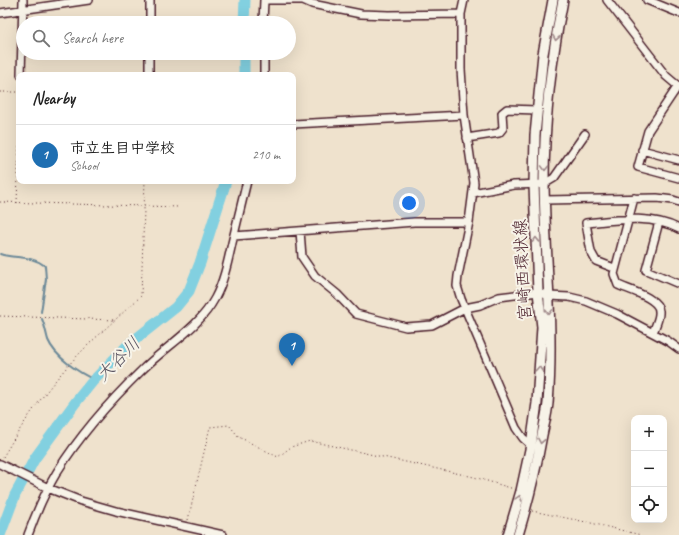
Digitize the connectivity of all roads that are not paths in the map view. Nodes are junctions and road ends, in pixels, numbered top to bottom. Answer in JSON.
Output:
{"nodes":[{"id":1,"x":23,"y":0,"type":"edge"},
{"id":2,"x":89,"y":0,"type":"edge"},
{"id":3,"x":150,"y":0,"type":"edge"},
{"id":4,"x":265,"y":0,"type":"edge"},
{"id":5,"x":464,"y":0,"type":"edge"},
{"id":6,"x":553,"y":0,"type":"edge"},
{"id":7,"x":563,"y":0,"type":"edge"},
{"id":8,"x":607,"y":0,"type":"edge"},
{"id":9,"x":647,"y":0,"type":"edge"},
{"id":10,"x":23,"y":10,"type":"junction"},
{"id":11,"x":679,"y":12,"type":"edge"},
{"id":12,"x":0,"y":13,"type":"edge"},
{"id":13,"x":461,"y":14,"type":"junction"},
{"id":14,"x":23,"y":16,"type":"edge"},
{"id":15,"x":150,"y":16,"type":"edge"},
{"id":16,"x":264,"y":16,"type":"edge"},
{"id":17,"x":21,"y":60,"type":"edge"},
{"id":18,"x":149,"y":60,"type":"edge"},
{"id":19,"x":264,"y":60,"type":"edge"},
{"id":20,"x":21,"y":72,"type":"edge"},
{"id":21,"x":149,"y":72,"type":"edge"},
{"id":22,"x":264,"y":72,"type":"edge"},
{"id":23,"x":678,"y":87,"type":"edge"},
{"id":24,"x":538,"y":110,"type":"junction"},
{"id":25,"x":464,"y":115,"type":"junction"},
{"id":26,"x":296,"y":124,"type":"edge"},
{"id":27,"x":585,"y":134,"type":"dead end"},
{"id":28,"x":467,"y":138,"type":"junction"},
{"id":29,"x":642,"y":150,"type":"junction"},
{"id":30,"x":679,"y":160,"type":"edge"},
{"id":31,"x":679,"y":178,"type":"edge"},
{"id":32,"x":246,"y":184,"type":"edge"},
{"id":33,"x":534,"y":184,"type":"junction"},
{"id":34,"x":544,"y":184,"type":"junction"},
{"id":35,"x":473,"y":193,"type":"junction"},
{"id":36,"x":634,"y":198,"type":"junction"},
{"id":37,"x":545,"y":200,"type":"junction"},
{"id":38,"x":679,"y":202,"type":"edge"},
{"id":39,"x":628,"y":219,"type":"junction"},
{"id":40,"x":469,"y":222,"type":"junction"},
{"id":41,"x":659,"y":222,"type":"junction"},
{"id":42,"x":679,"y":229,"type":"edge"},
{"id":43,"x":300,"y":231,"type":"junction"},
{"id":44,"x":234,"y":236,"type":"junction"},
{"id":45,"x":614,"y":268,"type":"junction"},
{"id":46,"x":679,"y":284,"type":"edge"},
{"id":47,"x":538,"y":292,"type":"junction"},
{"id":48,"x":549,"y":296,"type":"junction"},
{"id":49,"x":465,"y":308,"type":"junction"},
{"id":50,"x":653,"y":333,"type":"junction"},
{"id":51,"x":679,"y":349,"type":"edge"},
{"id":52,"x":531,"y":445,"type":"junction"},
{"id":53,"x":2,"y":460,"type":"edge"},
{"id":54,"x":45,"y":487,"type":"junction"},
{"id":55,"x":28,"y":535,"type":"edge"},
{"id":56,"x":223,"y":535,"type":"edge"},
{"id":57,"x":508,"y":535,"type":"edge"},
{"id":58,"x":518,"y":535,"type":"edge"}],
"edges":[{"from":1,"to":10,"type":"street"},
{"from":2,"to":10,"type":"street"},
{"from":3,"to":15,"type":"street"},
{"from":4,"to":13,"type":"street"},
{"from":4,"to":16,"type":"street"},
{"from":5,"to":13,"type":"street"},
{"from":6,"to":24,"type":"main road","name":"宮崎西環状線"},
{"from":7,"to":34,"type":"main road","name":"宮崎西環状線","one_way":true},
{"from":8,"to":23,"type":"street"},
{"from":9,"to":11,"type":"street"},
{"from":10,"to":12,"type":"street"},
{"from":10,"to":14,"type":"street"},
{"from":13,"to":25,"type":"street"},
{"from":17,"to":20,"type":"street"},
{"from":18,"to":21,"type":"street"},
{"from":19,"to":22,"type":"street"},
{"from":23,"to":29,"type":"street"},
{"from":24,"to":28,"type":"street"},
{"from":24,"to":33,"type":"main road","name":"宮崎西環状線"},
{"from":25,"to":26,"type":"street"},
{"from":25,"to":28,"type":"street"},
{"from":27,"to":34,"type":"street"},
{"from":28,"to":35,"type":"street"},
{"from":29,"to":30,"type":"street"},
{"from":29,"to":31,"type":"street"},
{"from":32,"to":44,"type":"street"},
{"from":33,"to":34,"type":"street"},
{"from":33,"to":35,"type":"street"},
{"from":47,"to":33,"type":"main road","name":"宮崎西環状線","one_way":true},
{"from":34,"to":37,"type":"main road","name":"宮崎西環状線"},
{"from":35,"to":40,"type":"street"},
{"from":36,"to":37,"type":"street"},
{"from":36,"to":38,"type":"street"},
{"from":36,"to":39,"type":"street"},
{"from":37,"to":48,"type":"main road","name":"宮崎西環状線"},
{"from":39,"to":41,"type":"street"},
{"from":39,"to":45,"type":"street"},
{"from":39,"to":45,"type":"street"},
{"from":40,"to":43,"type":"street"},
{"from":40,"to":49,"type":"street"},
{"from":41,"to":42,"type":"street"},
{"from":41,"to":46,"type":"street"},
{"from":43,"to":44,"type":"street"},
{"from":43,"to":49,"type":"street"},
{"from":44,"to":54,"type":"street"},
{"from":45,"to":50,"type":"street"},
{"from":47,"to":48,"type":"street"},
{"from":47,"to":49,"type":"street"},
{"from":52,"to":47,"type":"main road","name":"宮崎西環状線","one_way":true},
{"from":48,"to":50,"type":"street"},
{"from":48,"to":58,"type":"main road","name":"宮崎西環状線","one_way":true},
{"from":49,"to":52,"type":"street"},
{"from":50,"to":51,"type":"street"},
{"from":57,"to":52,"type":"main road","name":"宮崎西環状線","one_way":true},
{"from":53,"to":54,"type":"street"},
{"from":54,"to":55,"type":"street"},
{"from":54,"to":56,"type":"street"}]}
